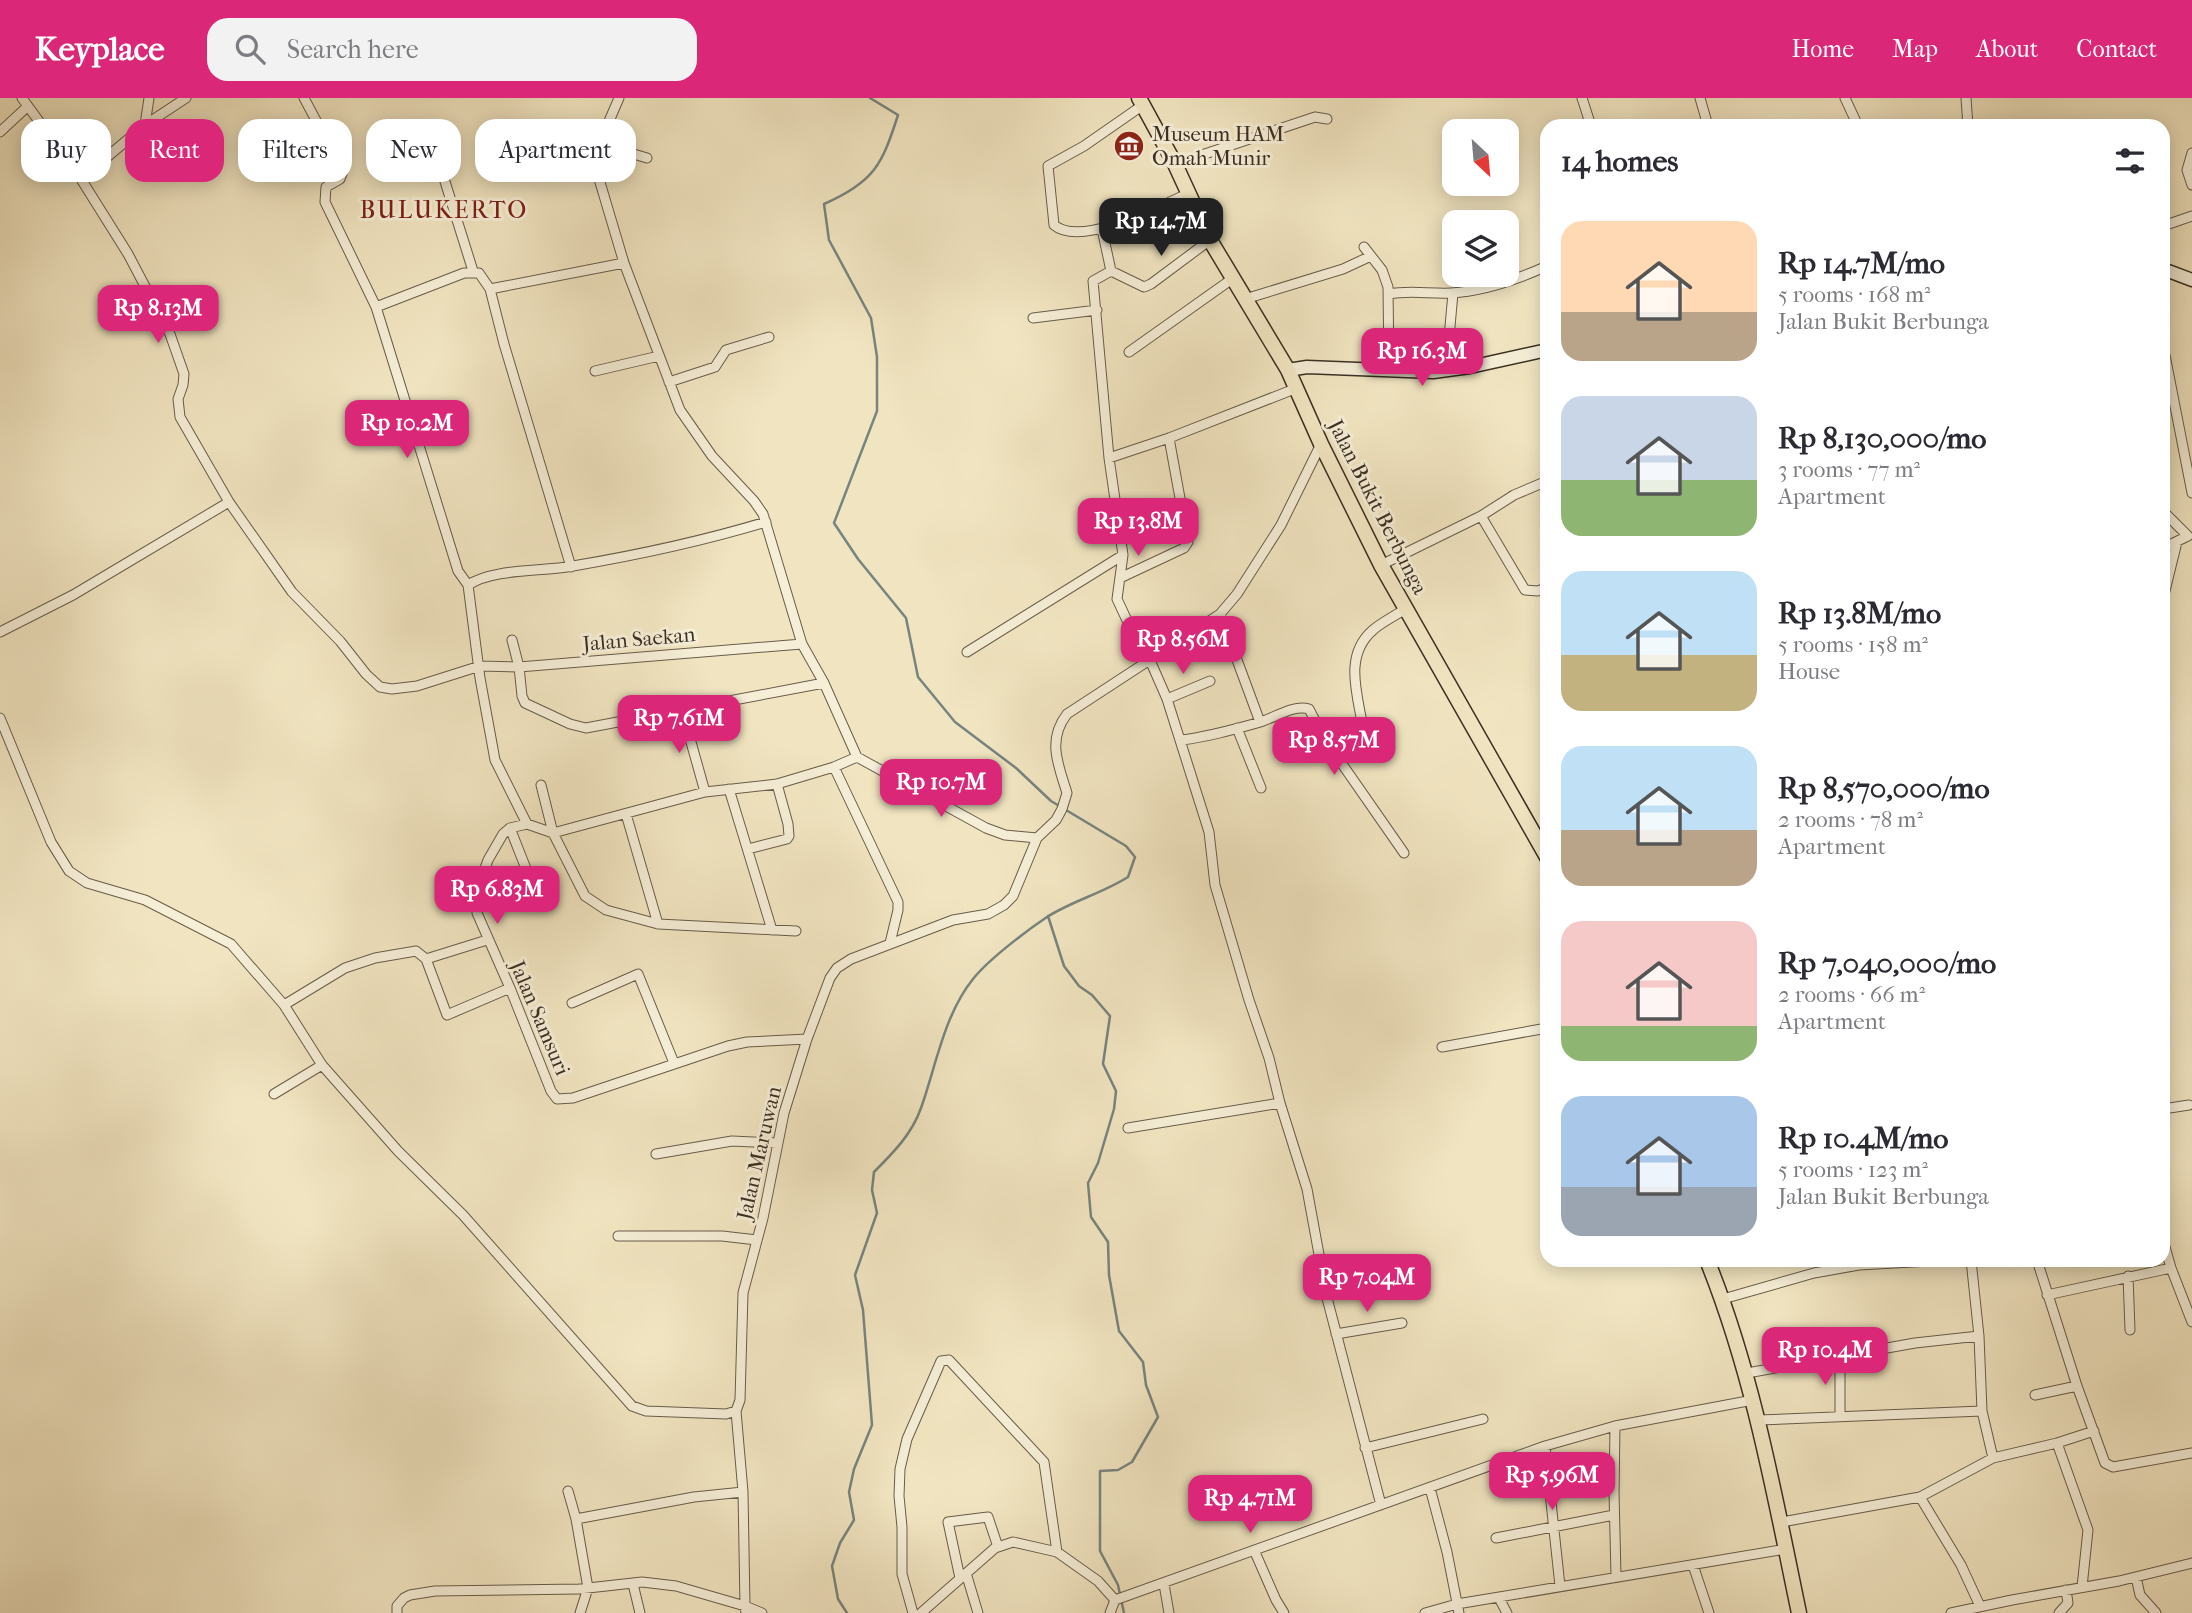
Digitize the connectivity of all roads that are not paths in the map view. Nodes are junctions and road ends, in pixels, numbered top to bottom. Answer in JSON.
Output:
{"nodes":[{"id":1,"x":149,"y":98,"type":"edge"},
{"id":2,"x":186,"y":98,"type":"edge"},
{"id":3,"x":304,"y":98,"type":"edge"},
{"id":4,"x":619,"y":98,"type":"edge"},
{"id":5,"x":1582,"y":98,"type":"edge"},
{"id":6,"x":1700,"y":98,"type":"edge"},
{"id":7,"x":1845,"y":98,"type":"edge"},
{"id":8,"x":1966,"y":98,"type":"edge"},
{"id":9,"x":25,"y":102,"type":"edge"},
{"id":10,"x":1141,"y":102,"type":"edge"},
{"id":11,"x":37,"y":119,"type":"edge"},
{"id":12,"x":146,"y":119,"type":"edge"},
{"id":13,"x":154,"y":119,"type":"edge"},
{"id":14,"x":610,"y":119,"type":"edge"},
{"id":15,"x":1327,"y":119,"type":"dead end"},
{"id":16,"x":1589,"y":119,"type":"edge"},
{"id":17,"x":1706,"y":119,"type":"edge"},
{"id":18,"x":1855,"y":119,"type":"edge"},
{"id":19,"x":1968,"y":119,"type":"edge"},
{"id":20,"x":0,"y":132,"type":"edge"},
{"id":21,"x":125,"y":142,"type":"edge"},
{"id":22,"x":2192,"y":153,"type":"edge"},
{"id":23,"x":111,"y":154,"type":"edge"},
{"id":24,"x":636,"y":155,"type":"edge"},
{"id":25,"x":647,"y":158,"type":"dead end"},
{"id":26,"x":1175,"y":164,"type":"junction"},
{"id":27,"x":83,"y":182,"type":"edge"},
{"id":28,"x":445,"y":182,"type":"edge"},
{"id":29,"x":599,"y":182,"type":"edge"},
{"id":30,"x":2192,"y":185,"type":"edge"},
{"id":31,"x":1189,"y":193,"type":"junction"},
{"id":32,"x":2192,"y":216,"type":"edge"},
{"id":33,"x":2170,"y":224,"type":"edge"},
{"id":34,"x":1102,"y":229,"type":"junction"},
{"id":35,"x":1210,"y":240,"type":"junction"},
{"id":36,"x":1364,"y":247,"type":"dead end"},
{"id":37,"x":1371,"y":256,"type":"junction"},
{"id":38,"x":624,"y":263,"type":"junction"},
{"id":39,"x":1540,"y":269,"type":"edge"},
{"id":40,"x":473,"y":271,"type":"junction"},
{"id":41,"x":1111,"y":271,"type":"junction"},
{"id":42,"x":2170,"y":272,"type":"edge"},
{"id":43,"x":1232,"y":279,"type":"junction"},
{"id":44,"x":2192,"y":280,"type":"edge"},
{"id":45,"x":490,"y":289,"type":"junction"},
{"id":46,"x":1453,"y":293,"type":"junction"},
{"id":47,"x":1389,"y":294,"type":"junction"},
{"id":48,"x":1245,"y":299,"type":"junction"},
{"id":49,"x":376,"y":307,"type":"junction"},
{"id":50,"x":1097,"y":310,"type":"junction"},
{"id":51,"x":1033,"y":318,"type":"dead end"},
{"id":52,"x":769,"y":337,"type":"dead end"},
{"id":53,"x":1540,"y":351,"type":"edge"},
{"id":54,"x":1129,"y":352,"type":"dead end"},
{"id":55,"x":659,"y":356,"type":"junction"},
{"id":56,"x":1389,"y":369,"type":"junction"},
{"id":57,"x":1288,"y":370,"type":"junction"},
{"id":58,"x":1446,"y":370,"type":"junction"},
{"id":59,"x":595,"y":371,"type":"dead end"},
{"id":60,"x":2170,"y":381,"type":"edge"},
{"id":61,"x":669,"y":382,"type":"junction"},
{"id":62,"x":1297,"y":388,"type":"junction"},
{"id":63,"x":1169,"y":438,"type":"junction"},
{"id":64,"x":1321,"y":444,"type":"junction"},
{"id":65,"x":1109,"y":458,"type":"junction"},
{"id":66,"x":1540,"y":484,"type":"edge"},
{"id":67,"x":2192,"y":493,"type":"edge"},
{"id":68,"x":229,"y":502,"type":"junction"},
{"id":69,"x":1481,"y":516,"type":"junction"},
{"id":70,"x":2170,"y":518,"type":"edge"},
{"id":71,"x":766,"y":522,"type":"junction"},
{"id":72,"x":2190,"y":537,"type":"edge"},
{"id":73,"x":2177,"y":542,"type":"junction"},
{"id":74,"x":2170,"y":545,"type":"edge"},
{"id":75,"x":1123,"y":555,"type":"junction"},
{"id":76,"x":1381,"y":565,"type":"junction"},
{"id":77,"x":571,"y":567,"type":"junction"},
{"id":78,"x":2170,"y":570,"type":"edge"},
{"id":79,"x":1120,"y":578,"type":"junction"},
{"id":80,"x":468,"y":584,"type":"junction"},
{"id":81,"x":1540,"y":590,"type":"edge"},
{"id":82,"x":1405,"y":609,"type":"junction"},
{"id":83,"x":1220,"y":614,"type":"junction"},
{"id":84,"x":0,"y":632,"type":"edge"},
{"id":85,"x":512,"y":640,"type":"dead end"},
{"id":86,"x":802,"y":644,"type":"junction"},
{"id":87,"x":967,"y":652,"type":"dead end"},
{"id":88,"x":1148,"y":660,"type":"junction"},
{"id":89,"x":480,"y":666,"type":"junction"},
{"id":90,"x":519,"y":667,"type":"junction"},
{"id":91,"x":1210,"y":681,"type":"dead end"},
{"id":92,"x":824,"y":683,"type":"junction"},
{"id":93,"x":1167,"y":699,"type":"junction"},
{"id":94,"x":682,"y":710,"type":"junction"},
{"id":95,"x":0,"y":718,"type":"edge"},
{"id":96,"x":1260,"y":722,"type":"junction"},
{"id":97,"x":1362,"y":722,"type":"dead end"},
{"id":98,"x":1237,"y":728,"type":"junction"},
{"id":99,"x":1181,"y":740,"type":"junction"},
{"id":100,"x":857,"y":757,"type":"junction"},
{"id":101,"x":834,"y":767,"type":"junction"},
{"id":102,"x":777,"y":783,"type":"junction"},
{"id":103,"x":541,"y":785,"type":"dead end"},
{"id":104,"x":1261,"y":788,"type":"dead end"},
{"id":105,"x":729,"y":789,"type":"junction"},
{"id":106,"x":705,"y":792,"type":"junction"},
{"id":107,"x":626,"y":814,"type":"junction"},
{"id":108,"x":527,"y":824,"type":"junction"},
{"id":109,"x":510,"y":828,"type":"junction"},
{"id":110,"x":553,"y":833,"type":"junction"},
{"id":111,"x":1037,"y":838,"type":"junction"},
{"id":112,"x":1540,"y":845,"type":"edge"},
{"id":113,"x":748,"y":849,"type":"junction"},
{"id":114,"x":1404,"y":853,"type":"dead end"},
{"id":115,"x":536,"y":894,"type":"dead end"},
{"id":116,"x":658,"y":924,"type":"junction"},
{"id":117,"x":772,"y":930,"type":"junction"},
{"id":118,"x":796,"y":931,"type":"dead end"},
{"id":119,"x":487,"y":940,"type":"junction"},
{"id":120,"x":890,"y":943,"type":"junction"},
{"id":121,"x":426,"y":959,"type":"junction"},
{"id":122,"x":510,"y":988,"type":"junction"},
{"id":123,"x":572,"y":1003,"type":"dead end"},
{"id":124,"x":284,"y":1005,"type":"junction"},
{"id":125,"x":1540,"y":1029,"type":"edge"},
{"id":126,"x":807,"y":1039,"type":"junction"},
{"id":127,"x":1442,"y":1047,"type":"dead end"},
{"id":128,"x":674,"y":1063,"type":"junction"},
{"id":129,"x":322,"y":1065,"type":"junction"},
{"id":130,"x":274,"y":1094,"type":"dead end"},
{"id":131,"x":1280,"y":1103,"type":"junction"},
{"id":132,"x":2189,"y":1105,"type":"dead end"},
{"id":133,"x":2170,"y":1108,"type":"edge"},
{"id":134,"x":1128,"y":1128,"type":"dead end"},
{"id":135,"x":777,"y":1143,"type":"junction"},
{"id":136,"x":656,"y":1154,"type":"dead end"},
{"id":137,"x":618,"y":1236,"type":"dead end"},
{"id":138,"x":757,"y":1240,"type":"junction"},
{"id":139,"x":2170,"y":1264,"type":"edge"},
{"id":140,"x":1710,"y":1267,"type":"edge"},
{"id":141,"x":1847,"y":1267,"type":"edge"},
{"id":142,"x":1972,"y":1267,"type":"edge"},
{"id":143,"x":2039,"y":1267,"type":"edge"},
{"id":144,"x":2171,"y":1268,"type":"junction"},
{"id":145,"x":2128,"y":1276,"type":"junction"},
{"id":146,"x":2047,"y":1295,"type":"junction"},
{"id":147,"x":1723,"y":1298,"type":"junction"},
{"id":148,"x":2191,"y":1317,"type":"edge"},
{"id":149,"x":1402,"y":1323,"type":"dead end"},
{"id":150,"x":2130,"y":1330,"type":"dead end"},
{"id":151,"x":1336,"y":1334,"type":"junction"},
{"id":152,"x":1979,"y":1336,"type":"junction"},
{"id":153,"x":1840,"y":1358,"type":"junction"},
{"id":154,"x":1747,"y":1373,"type":"junction"},
{"id":155,"x":2077,"y":1386,"type":"junction"},
{"id":156,"x":2035,"y":1395,"type":"dead end"},
{"id":157,"x":1753,"y":1400,"type":"junction"},
{"id":158,"x":736,"y":1411,"type":"junction"},
{"id":159,"x":1982,"y":1411,"type":"junction"},
{"id":160,"x":1840,"y":1416,"type":"junction"},
{"id":161,"x":1483,"y":1419,"type":"dead end"},
{"id":162,"x":1759,"y":1420,"type":"junction"},
{"id":163,"x":1615,"y":1426,"type":"junction"},
{"id":164,"x":2094,"y":1431,"type":"junction"},
{"id":165,"x":2057,"y":1443,"type":"junction"},
{"id":166,"x":1545,"y":1446,"type":"junction"},
{"id":167,"x":1365,"y":1448,"type":"junction"},
{"id":168,"x":2192,"y":1453,"type":"edge"},
{"id":169,"x":1993,"y":1458,"type":"junction"},
{"id":170,"x":1430,"y":1488,"type":"junction"},
{"id":171,"x":568,"y":1491,"type":"dead end"},
{"id":172,"x":743,"y":1492,"type":"junction"},
{"id":173,"x":1920,"y":1497,"type":"junction"},
{"id":174,"x":1381,"y":1505,"type":"junction"},
{"id":175,"x":1614,"y":1515,"type":"junction"},
{"id":176,"x":576,"y":1519,"type":"junction"},
{"id":177,"x":1782,"y":1522,"type":"junction"},
{"id":178,"x":1554,"y":1527,"type":"junction"},
{"id":179,"x":1496,"y":1538,"type":"dead end"},
{"id":180,"x":998,"y":1547,"type":"junction"},
{"id":181,"x":1786,"y":1549,"type":"junction"},
{"id":182,"x":1254,"y":1550,"type":"junction"},
{"id":183,"x":1058,"y":1552,"type":"junction"},
{"id":184,"x":2192,"y":1563,"type":"edge"},
{"id":185,"x":1693,"y":1565,"type":"junction"},
{"id":186,"x":963,"y":1575,"type":"junction"},
{"id":187,"x":1616,"y":1576,"type":"junction"},
{"id":188,"x":2134,"y":1578,"type":"junction"},
{"id":189,"x":633,"y":1584,"type":"junction"},
{"id":190,"x":1164,"y":1584,"type":"junction"},
{"id":191,"x":1560,"y":1586,"type":"junction"},
{"id":192,"x":2082,"y":1587,"type":"junction"},
{"id":193,"x":588,"y":1588,"type":"junction"},
{"id":194,"x":2066,"y":1590,"type":"junction"},
{"id":195,"x":1499,"y":1598,"type":"junction"},
{"id":196,"x":1117,"y":1600,"type":"junction"},
{"id":197,"x":1980,"y":1606,"type":"junction"},
{"id":198,"x":1458,"y":1608,"type":"edge"},
{"id":199,"x":746,"y":1610,"type":"edge"},
{"id":200,"x":397,"y":1613,"type":"edge"},
{"id":201,"x":580,"y":1613,"type":"edge"},
{"id":202,"x":640,"y":1613,"type":"edge"},
{"id":203,"x":762,"y":1613,"type":"edge"},
{"id":204,"x":913,"y":1613,"type":"edge"},
{"id":205,"x":921,"y":1613,"type":"edge"},
{"id":206,"x":978,"y":1613,"type":"edge"},
{"id":207,"x":1110,"y":1613,"type":"edge"},
{"id":208,"x":1169,"y":1613,"type":"edge"},
{"id":209,"x":1284,"y":1613,"type":"edge"},
{"id":210,"x":1425,"y":1613,"type":"edge"},
{"id":211,"x":1507,"y":1613,"type":"edge"},
{"id":212,"x":1709,"y":1613,"type":"edge"},
{"id":213,"x":1799,"y":1613,"type":"edge"},
{"id":214,"x":1951,"y":1613,"type":"edge"},
{"id":215,"x":2059,"y":1613,"type":"edge"},
{"id":216,"x":2156,"y":1613,"type":"edge"}],
"edges":[{"from":1,"to":12,"type":"street"},
{"from":2,"to":13,"type":"street"},
{"from":3,"to":49,"type":"street"},
{"from":4,"to":14,"type":"street"},
{"from":5,"to":16,"type":"street"},
{"from":6,"to":17,"type":"street"},
{"from":7,"to":18,"type":"street"},
{"from":8,"to":19,"type":"street"},
{"from":9,"to":11,"type":"street","name":"Jalan Saekan"},
{"from":9,"to":20,"type":"street"},
{"from":10,"to":26,"type":"main road","name":"Jalan Bukit Berbunga"},
{"from":10,"to":34,"type":"street"},
{"from":15,"to":26,"type":"street"},
{"from":21,"to":23,"type":"street"},
{"from":22,"to":30,"type":"street"},
{"from":24,"to":25,"type":"street"},
{"from":26,"to":31,"type":"main road","name":"Jalan Bukit Berbunga"},
{"from":27,"to":68,"type":"street","name":"Jalan Saekan"},
{"from":28,"to":40,"type":"street"},
{"from":29,"to":38,"type":"street"},
{"from":31,"to":34,"type":"street"},
{"from":31,"to":35,"type":"main road","name":"Jalan Bukit Berbunga"},
{"from":32,"to":33,"type":"street"},
{"from":34,"to":41,"type":"street"},
{"from":35,"to":41,"type":"street"},
{"from":35,"to":43,"type":"main road","name":"Jalan Bukit Berbunga"},
{"from":36,"to":37,"type":"street"},
{"from":37,"to":47,"type":"street"},
{"from":37,"to":48,"type":"street"},
{"from":38,"to":45,"type":"street"},
{"from":38,"to":55,"type":"street"},
{"from":39,"to":46,"type":"street"},
{"from":40,"to":45,"type":"street"},
{"from":40,"to":49,"type":"street"},
{"from":41,"to":50,"type":"street"},
{"from":42,"to":44,"type":"street"},
{"from":43,"to":48,"type":"main road","name":"Jalan Bukit Berbunga"},
{"from":43,"to":54,"type":"street"},
{"from":45,"to":77,"type":"street"},
{"from":46,"to":47,"type":"street"},
{"from":46,"to":58,"type":"street"},
{"from":47,"to":56,"type":"street"},
{"from":48,"to":57,"type":"main road","name":"Jalan Bukit Berbunga"},
{"from":49,"to":80,"type":"street"},
{"from":50,"to":51,"type":"street"},
{"from":50,"to":65,"type":"street"},
{"from":52,"to":61,"type":"street"},
{"from":53,"to":58,"type":"street"},
{"from":55,"to":59,"type":"street"},
{"from":55,"to":61,"type":"street"},
{"from":56,"to":57,"type":"street"},
{"from":56,"to":58,"type":"street"},
{"from":57,"to":62,"type":"main road","name":"Jalan Bukit Berbunga"},
{"from":60,"to":67,"type":"street"},
{"from":61,"to":71,"type":"street"},
{"from":62,"to":63,"type":"street"},
{"from":62,"to":64,"type":"main road","name":"Jalan Bukit Berbunga"},
{"from":63,"to":65,"type":"street"},
{"from":63,"to":79,"type":"street"},
{"from":64,"to":76,"type":"main road","name":"Jalan Bukit Berbunga"},
{"from":64,"to":83,"type":"street"},
{"from":65,"to":75,"type":"street"},
{"from":66,"to":69,"type":"street"},
{"from":68,"to":84,"type":"street"},
{"from":68,"to":89,"type":"street","name":"Jalan Saekan"},
{"from":69,"to":76,"type":"street"},
{"from":69,"to":81,"type":"street"},
{"from":70,"to":72,"type":"street"},
{"from":71,"to":77,"type":"street"},
{"from":71,"to":86,"type":"street"},
{"from":72,"to":73,"type":"street"},
{"from":73,"to":74,"type":"street"},
{"from":73,"to":78,"type":"street"},
{"from":75,"to":79,"type":"street"},
{"from":75,"to":87,"type":"street"},
{"from":76,"to":82,"type":"main road","name":"Jalan Bukit Berbunga"},
{"from":77,"to":80,"type":"street"},
{"from":79,"to":88,"type":"street"},
{"from":80,"to":89,"type":"street"},
{"from":82,"to":97,"type":"street"},
{"from":82,"to":112,"type":"main road","name":"Jalan Bukit Berbunga"},
{"from":83,"to":88,"type":"street"},
{"from":83,"to":96,"type":"street"},
{"from":85,"to":90,"type":"street"},
{"from":86,"to":90,"type":"street","name":"Jalan Saekan"},
{"from":86,"to":92,"type":"street"},
{"from":88,"to":93,"type":"street"},
{"from":88,"to":111,"type":"street","name":"Jalan Maruwan"},
{"from":89,"to":90,"type":"street","name":"Jalan Saekan"},
{"from":89,"to":108,"type":"street"},
{"from":90,"to":94,"type":"street"},
{"from":91,"to":93,"type":"street"},
{"from":92,"to":94,"type":"street"},
{"from":92,"to":100,"type":"street"},
{"from":93,"to":99,"type":"street"},
{"from":94,"to":106,"type":"street"},
{"from":95,"to":124,"type":"street"},
{"from":96,"to":98,"type":"street"},
{"from":96,"to":114,"type":"street"},
{"from":98,"to":99,"type":"street"},
{"from":98,"to":104,"type":"street"},
{"from":99,"to":131,"type":"street"},
{"from":100,"to":101,"type":"street"},
{"from":100,"to":111,"type":"street"},
{"from":101,"to":102,"type":"street"},
{"from":101,"to":120,"type":"street"},
{"from":102,"to":105,"type":"street"},
{"from":102,"to":113,"type":"street"},
{"from":103,"to":110,"type":"street"},
{"from":105,"to":106,"type":"street"},
{"from":105,"to":113,"type":"street"},
{"from":106,"to":107,"type":"street"},
{"from":107,"to":110,"type":"street"},
{"from":107,"to":116,"type":"street"},
{"from":108,"to":109,"type":"street"},
{"from":108,"to":110,"type":"street"},
{"from":109,"to":115,"type":"street"},
{"from":109,"to":119,"type":"street","name":"Jalan Samsuri"},
{"from":110,"to":116,"type":"street"},
{"from":111,"to":120,"type":"street","name":"Jalan Maruwan"},
{"from":113,"to":117,"type":"street"},
{"from":116,"to":117,"type":"street"},
{"from":117,"to":118,"type":"street"},
{"from":119,"to":121,"type":"street"},
{"from":119,"to":122,"type":"street","name":"Jalan Samsuri"},
{"from":120,"to":126,"type":"street","name":"Jalan Maruwan"},
{"from":121,"to":122,"type":"street"},
{"from":121,"to":124,"type":"street"},
{"from":122,"to":128,"type":"street","name":"Jalan Samsuri"},
{"from":123,"to":128,"type":"street"},
{"from":124,"to":129,"type":"street"},
{"from":125,"to":127,"type":"street"},
{"from":126,"to":128,"type":"street","name":"Jalan Samsuri"},
{"from":126,"to":135,"type":"street","name":"Jalan Maruwan"},
{"from":129,"to":130,"type":"street"},
{"from":129,"to":158,"type":"street"},
{"from":131,"to":134,"type":"street"},
{"from":131,"to":151,"type":"street"},
{"from":132,"to":133,"type":"street"},
{"from":135,"to":136,"type":"street"},
{"from":135,"to":138,"type":"street","name":"Jalan Maruwan"},
{"from":137,"to":138,"type":"street"},
{"from":138,"to":158,"type":"street","name":"Jalan Maruwan"},
{"from":139,"to":144,"type":"street"},
{"from":140,"to":147,"type":"main road"},
{"from":141,"to":147,"type":"street"},
{"from":142,"to":152,"type":"street"},
{"from":143,"to":146,"type":"street"},
{"from":144,"to":145,"type":"street"},
{"from":144,"to":148,"type":"street"},
{"from":145,"to":146,"type":"street"},
{"from":145,"to":150,"type":"street"},
{"from":146,"to":155,"type":"street"},
{"from":147,"to":154,"type":"main road"},
{"from":149,"to":151,"type":"street"},
{"from":151,"to":167,"type":"street"},
{"from":152,"to":153,"type":"street"},
{"from":152,"to":159,"type":"street"},
{"from":153,"to":154,"type":"street"},
{"from":153,"to":160,"type":"street"},
{"from":154,"to":157,"type":"main road"},
{"from":155,"to":156,"type":"street"},
{"from":155,"to":164,"type":"street"},
{"from":157,"to":162,"type":"main road"},
{"from":157,"to":163,"type":"street"},
{"from":158,"to":172,"type":"street","name":"Jalan Maruwan"},
{"from":159,"to":160,"type":"street"},
{"from":159,"to":169,"type":"street"},
{"from":160,"to":162,"type":"street"},
{"from":161,"to":167,"type":"street"},
{"from":162,"to":177,"type":"main road"},
{"from":163,"to":166,"type":"street"},
{"from":163,"to":175,"type":"street"},
{"from":164,"to":165,"type":"street"},
{"from":164,"to":168,"type":"street"},
{"from":165,"to":169,"type":"street"},
{"from":165,"to":192,"type":"street"},
{"from":166,"to":170,"type":"street"},
{"from":166,"to":178,"type":"street"},
{"from":167,"to":174,"type":"street"},
{"from":169,"to":173,"type":"street"},
{"from":170,"to":174,"type":"street"},
{"from":170,"to":198,"type":"street"},
{"from":171,"to":176,"type":"street"},
{"from":172,"to":176,"type":"street"},
{"from":172,"to":199,"type":"street","name":"Jalan Maruwan"},
{"from":173,"to":177,"type":"street"},
{"from":173,"to":197,"type":"street"},
{"from":174,"to":182,"type":"street"},
{"from":175,"to":178,"type":"street"},
{"from":175,"to":187,"type":"street"},
{"from":176,"to":193,"type":"street"},
{"from":177,"to":181,"type":"main road"},
{"from":178,"to":179,"type":"street"},
{"from":178,"to":191,"type":"street"},
{"from":180,"to":183,"type":"street"},
{"from":180,"to":186,"type":"street"},
{"from":180,"to":186,"type":"street"},
{"from":181,"to":185,"type":"street"},
{"from":181,"to":213,"type":"main road"},
{"from":182,"to":190,"type":"street"},
{"from":182,"to":209,"type":"street"},
{"from":183,"to":196,"type":"street"},
{"from":183,"to":204,"type":"street"},
{"from":184,"to":188,"type":"street"},
{"from":185,"to":187,"type":"street"},
{"from":185,"to":212,"type":"street"},
{"from":186,"to":205,"type":"street"},
{"from":186,"to":206,"type":"street"},
{"from":187,"to":191,"type":"street"},
{"from":188,"to":192,"type":"street"},
{"from":188,"to":216,"type":"street"},
{"from":189,"to":193,"type":"street"},
{"from":189,"to":199,"type":"street"},
{"from":189,"to":202,"type":"street"},
{"from":190,"to":196,"type":"street"},
{"from":190,"to":208,"type":"street"},
{"from":191,"to":195,"type":"street"},
{"from":192,"to":194,"type":"street"},
{"from":193,"to":200,"type":"street"},
{"from":193,"to":201,"type":"street"},
{"from":194,"to":197,"type":"street"},
{"from":194,"to":215,"type":"street"},
{"from":195,"to":198,"type":"street"},
{"from":195,"to":211,"type":"street"},
{"from":196,"to":207,"type":"street"},
{"from":197,"to":214,"type":"street"},
{"from":198,"to":210,"type":"street"},
{"from":199,"to":203,"type":"street"}]}
